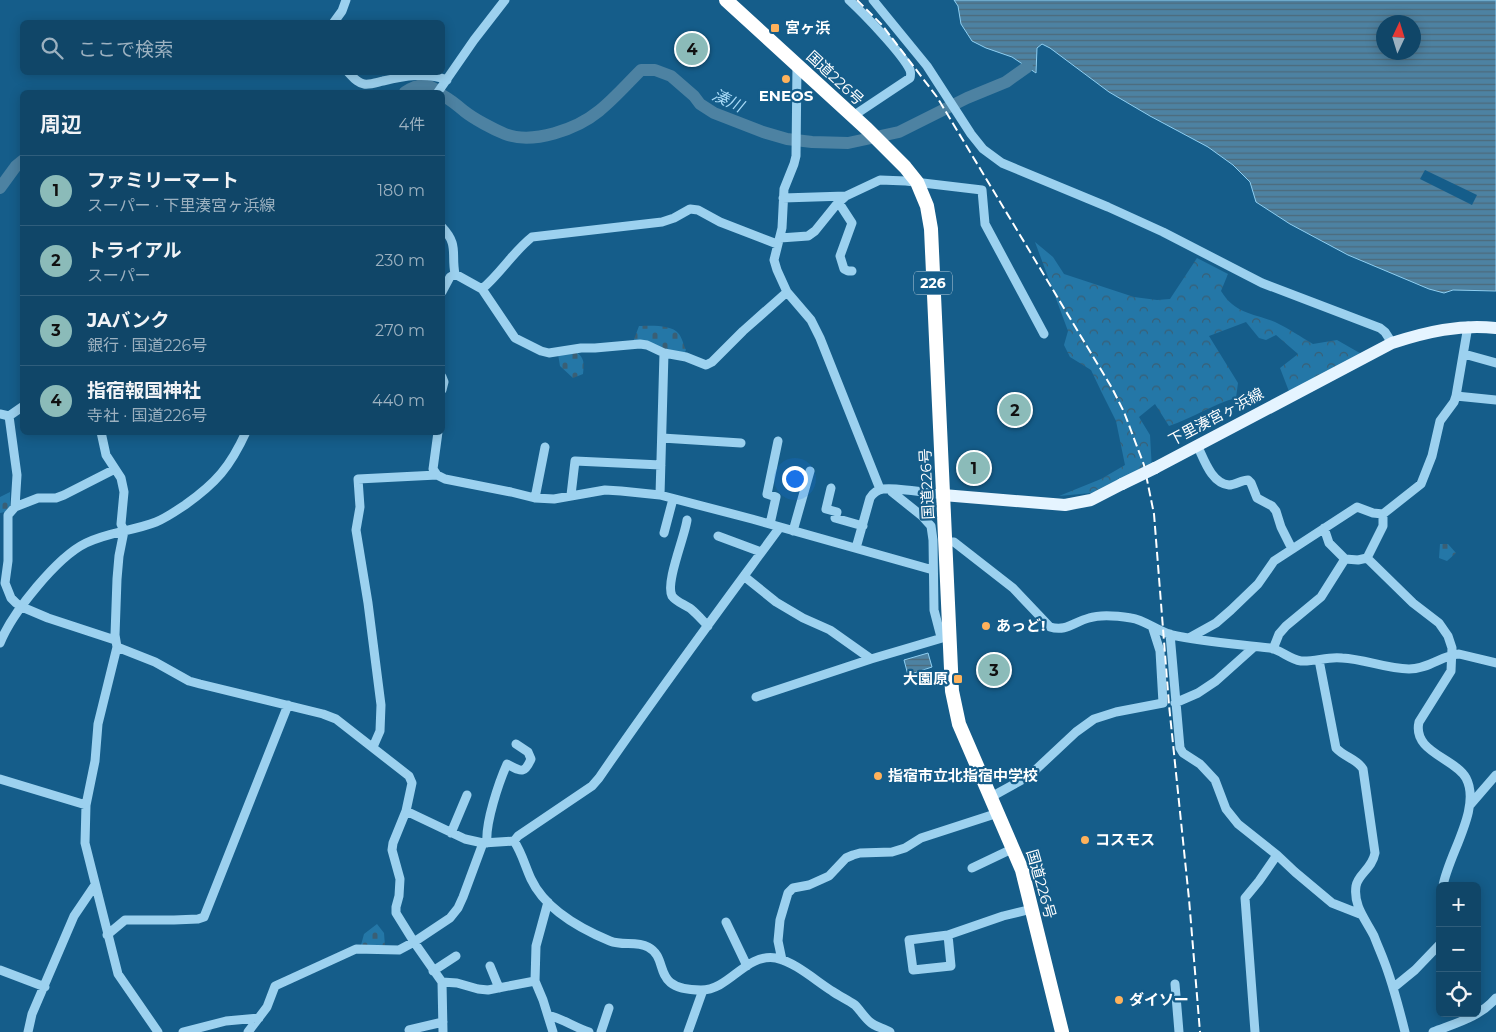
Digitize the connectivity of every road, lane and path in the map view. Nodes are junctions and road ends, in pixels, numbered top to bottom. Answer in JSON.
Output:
{"nodes":[{"id":1,"x":346,"y":0,"type":"edge"},
{"id":2,"x":505,"y":0,"type":"edge"},
{"id":3,"x":726,"y":0,"type":"edge"},
{"id":4,"x":849,"y":0,"type":"edge"},
{"id":5,"x":873,"y":0,"type":"edge"},
{"id":6,"x":335,"y":20,"type":"edge"},
{"id":7,"x":797,"y":64,"type":"junction"},
{"id":8,"x":351,"y":75,"type":"edge"},
{"id":9,"x":417,"y":75,"type":"edge"},
{"id":10,"x":430,"y":75,"type":"edge"},
{"id":11,"x":445,"y":82,"type":"junction"},
{"id":12,"x":439,"y":90,"type":"edge"},
{"id":13,"x":853,"y":116,"type":"junction"},
{"id":14,"x":917,"y":182,"type":"junction"},
{"id":15,"x":846,"y":196,"type":"junction"},
{"id":16,"x":783,"y":198,"type":"junction"},
{"id":17,"x":839,"y":203,"type":"junction"},
{"id":18,"x":445,"y":230,"type":"edge"},
{"id":19,"x":778,"y":241,"type":"junction"},
{"id":20,"x":852,"y":271,"type":"dead end"},
{"id":21,"x":455,"y":274,"type":"junction"},
{"id":22,"x":445,"y":286,"type":"edge"},
{"id":23,"x":482,"y":289,"type":"junction"},
{"id":24,"x":787,"y":292,"type":"junction"},
{"id":25,"x":1468,"y":326,"type":"junction"},
{"id":26,"x":1496,"y":328,"type":"edge"},
{"id":27,"x":1044,"y":334,"type":"dead end"},
{"id":28,"x":1392,"y":344,"type":"junction"},
{"id":29,"x":664,"y":352,"type":"junction"},
{"id":30,"x":1464,"y":354,"type":"junction"},
{"id":31,"x":1496,"y":363,"type":"edge"},
{"id":32,"x":1456,"y":396,"type":"junction"},
{"id":33,"x":1496,"y":400,"type":"edge"},
{"id":34,"x":20,"y":409,"type":"edge"},
{"id":35,"x":5,"y":415,"type":"edge"},
{"id":36,"x":102,"y":435,"type":"edge"},
{"id":37,"x":244,"y":435,"type":"edge"},
{"id":38,"x":438,"y":435,"type":"edge"},
{"id":39,"x":662,"y":438,"type":"junction"},
{"id":40,"x":778,"y":441,"type":"dead end"},
{"id":41,"x":741,"y":443,"type":"dead end"},
{"id":42,"x":1197,"y":445,"type":"junction"},
{"id":43,"x":546,"y":446,"type":"dead end"},
{"id":44,"x":661,"y":465,"type":"junction"},
{"id":45,"x":115,"y":470,"type":"junction"},
{"id":46,"x":810,"y":471,"type":"dead end"},
{"id":47,"x":437,"y":475,"type":"junction"},
{"id":48,"x":831,"y":488,"type":"dead end"},
{"id":49,"x":880,"y":489,"type":"junction"},
{"id":50,"x":890,"y":489,"type":"junction"},
{"id":51,"x":571,"y":495,"type":"junction"},
{"id":52,"x":660,"y":495,"type":"junction"},
{"id":53,"x":944,"y":495,"type":"junction"},
{"id":54,"x":536,"y":498,"type":"junction"},
{"id":55,"x":673,"y":499,"type":"junction"},
{"id":56,"x":15,"y":507,"type":"junction"},
{"id":57,"x":1382,"y":514,"type":"junction"},
{"id":58,"x":4,"y":516,"type":"edge"},
{"id":59,"x":687,"y":520,"type":"dead end"},
{"id":60,"x":770,"y":524,"type":"junction"},
{"id":61,"x":863,"y":526,"type":"junction"},
{"id":62,"x":780,"y":527,"type":"junction"},
{"id":63,"x":1324,"y":528,"type":"junction"},
{"id":64,"x":124,"y":531,"type":"junction"},
{"id":65,"x":793,"y":531,"type":"junction"},
{"id":66,"x":664,"y":533,"type":"dead end"},
{"id":67,"x":718,"y":536,"type":"dead end"},
{"id":68,"x":946,"y":542,"type":"junction"},
{"id":69,"x":856,"y":548,"type":"junction"},
{"id":70,"x":1292,"y":549,"type":"junction"},
{"id":71,"x":762,"y":552,"type":"junction"},
{"id":72,"x":1366,"y":558,"type":"junction"},
{"id":73,"x":1345,"y":559,"type":"junction"},
{"id":74,"x":933,"y":570,"type":"junction"},
{"id":75,"x":745,"y":577,"type":"junction"},
{"id":76,"x":22,"y":606,"type":"junction"},
{"id":77,"x":708,"y":626,"type":"junction"},
{"id":78,"x":1154,"y":629,"type":"junction"},
{"id":79,"x":1170,"y":634,"type":"junction"},
{"id":80,"x":945,"y":637,"type":"junction"},
{"id":81,"x":1189,"y":638,"type":"junction"},
{"id":82,"x":0,"y":644,"type":"edge"},
{"id":83,"x":116,"y":644,"type":"junction"},
{"id":84,"x":1254,"y":647,"type":"junction"},
{"id":85,"x":1272,"y":649,"type":"junction"},
{"id":86,"x":1453,"y":654,"type":"junction"},
{"id":87,"x":871,"y":659,"type":"junction"},
{"id":88,"x":1320,"y":660,"type":"junction"},
{"id":89,"x":1496,"y":663,"type":"edge"},
{"id":90,"x":756,"y":697,"type":"dead end"},
{"id":91,"x":1175,"y":703,"type":"junction"},
{"id":92,"x":288,"y":705,"type":"junction"},
{"id":93,"x":516,"y":744,"type":"dead end"},
{"id":94,"x":373,"y":747,"type":"junction"},
{"id":95,"x":1496,"y":775,"type":"edge"},
{"id":96,"x":0,"y":779,"type":"edge"},
{"id":97,"x":467,"y":795,"type":"dead end"},
{"id":98,"x":991,"y":797,"type":"junction"},
{"id":99,"x":86,"y":805,"type":"junction"},
{"id":100,"x":1470,"y":805,"type":"junction"},
{"id":101,"x":406,"y":811,"type":"junction"},
{"id":102,"x":998,"y":813,"type":"junction"},
{"id":103,"x":451,"y":833,"type":"junction"},
{"id":104,"x":514,"y":841,"type":"junction"},
{"id":105,"x":485,"y":843,"type":"junction"},
{"id":106,"x":1014,"y":848,"type":"junction"},
{"id":107,"x":1277,"y":855,"type":"junction"},
{"id":108,"x":972,"y":868,"type":"dead end"},
{"id":109,"x":1444,"y":882,"type":"edge"},
{"id":110,"x":95,"y":885,"type":"junction"},
{"id":111,"x":548,"y":902,"type":"junction"},
{"id":112,"x":1032,"y":909,"type":"junction"},
{"id":113,"x":1360,"y":914,"type":"junction"},
{"id":114,"x":726,"y":922,"type":"dead end"},
{"id":115,"x":107,"y":934,"type":"junction"},
{"id":116,"x":948,"y":935,"type":"junction"},
{"id":117,"x":414,"y":942,"type":"junction"},
{"id":118,"x":1436,"y":948,"type":"edge"},
{"id":119,"x":456,"y":956,"type":"dead end"},
{"id":120,"x":782,"y":960,"type":"junction"},
{"id":121,"x":490,"y":966,"type":"dead end"},
{"id":122,"x":747,"y":966,"type":"junction"},
{"id":123,"x":0,"y":970,"type":"edge"},
{"id":124,"x":434,"y":971,"type":"junction"},
{"id":125,"x":535,"y":981,"type":"junction"},
{"id":126,"x":442,"y":982,"type":"junction"},
{"id":127,"x":1174,"y":984,"type":"dead end"},
{"id":128,"x":45,"y":987,"type":"junction"},
{"id":129,"x":500,"y":988,"type":"junction"},
{"id":130,"x":1393,"y":988,"type":"junction"},
{"id":131,"x":703,"y":990,"type":"junction"},
{"id":132,"x":1496,"y":998,"type":"edge"},
{"id":133,"x":609,"y":1008,"type":"dead end"},
{"id":134,"x":548,"y":1015,"type":"junction"},
{"id":135,"x":259,"y":1018,"type":"junction"},
{"id":136,"x":443,"y":1027,"type":"edge"},
{"id":137,"x":409,"y":1030,"type":"dead end"},
{"id":138,"x":28,"y":1032,"type":"edge"},
{"id":139,"x":158,"y":1032,"type":"edge"},
{"id":140,"x":183,"y":1032,"type":"edge"},
{"id":141,"x":248,"y":1032,"type":"edge"},
{"id":142,"x":553,"y":1032,"type":"edge"},
{"id":143,"x":589,"y":1032,"type":"edge"},
{"id":144,"x":601,"y":1032,"type":"edge"},
{"id":145,"x":688,"y":1032,"type":"edge"},
{"id":146,"x":890,"y":1032,"type":"edge"},
{"id":147,"x":1062,"y":1032,"type":"edge"},
{"id":148,"x":1179,"y":1032,"type":"edge"},
{"id":149,"x":1255,"y":1032,"type":"edge"},
{"id":150,"x":1405,"y":1032,"type":"edge"},
{"id":151,"x":1433,"y":1032,"type":"edge"}],
"edges":[{"from":1,"to":6,"type":"street"},
{"from":2,"to":11,"type":"street"},
{"from":3,"to":7,"type":"highway","name":"国道226号","number":"226"},
{"from":4,"to":13,"type":"street"},
{"from":5,"to":28,"type":"street"},
{"from":7,"to":13,"type":"highway","name":"国道226号","number":"226"},
{"from":7,"to":16,"type":"street"},
{"from":8,"to":9,"type":"street"},
{"from":10,"to":11,"type":"street"},
{"from":11,"to":12,"type":"street"},
{"from":13,"to":14,"type":"highway","name":"国道226号","number":"226"},
{"from":14,"to":15,"type":"street"},
{"from":14,"to":27,"type":"street"},
{"from":14,"to":53,"type":"highway","name":"国道226号","number":"226"},
{"from":15,"to":16,"type":"street"},
{"from":15,"to":17,"type":"street"},
{"from":16,"to":19,"type":"street"},
{"from":17,"to":19,"type":"street"},
{"from":17,"to":20,"type":"street"},
{"from":18,"to":21,"type":"street"},
{"from":19,"to":23,"type":"street"},
{"from":19,"to":24,"type":"street"},
{"from":21,"to":22,"type":"street"},
{"from":21,"to":23,"type":"street"},
{"from":23,"to":29,"type":"street"},
{"from":24,"to":29,"type":"street"},
{"from":24,"to":49,"type":"street"},
{"from":25,"to":26,"type":"main road","name":"下里湊宮ヶ浜線"},
{"from":25,"to":28,"type":"main road","name":"下里湊宮ヶ浜線"},
{"from":25,"to":30,"type":"street"},
{"from":28,"to":42,"type":"main road","name":"下里湊宮ヶ浜線"},
{"from":29,"to":39,"type":"street"},
{"from":30,"to":31,"type":"street"},
{"from":30,"to":32,"type":"street"},
{"from":32,"to":33,"type":"street"},
{"from":32,"to":57,"type":"street"},
{"from":34,"to":35,"type":"street"},
{"from":35,"to":56,"type":"street"},
{"from":36,"to":45,"type":"street"},
{"from":37,"to":64,"type":"street"},
{"from":38,"to":47,"type":"street"},
{"from":39,"to":41,"type":"street"},
{"from":39,"to":44,"type":"street"},
{"from":40,"to":60,"type":"street"},
{"from":42,"to":53,"type":"main road","name":"下里湊宮ヶ浜線","bridge":true},
{"from":42,"to":70,"type":"street"},
{"from":43,"to":54,"type":"street"},
{"from":44,"to":51,"type":"street"},
{"from":44,"to":52,"type":"street"},
{"from":45,"to":56,"type":"street"},
{"from":45,"to":64,"type":"street"},
{"from":46,"to":65,"type":"street"},
{"from":47,"to":54,"type":"street"},
{"from":47,"to":94,"type":"street"},
{"from":48,"to":61,"type":"street"},
{"from":49,"to":50,"type":"street"},
{"from":49,"to":61,"type":"street"},
{"from":50,"to":53,"type":"street"},
{"from":50,"to":74,"type":"street"},
{"from":51,"to":52,"type":"street"},
{"from":51,"to":54,"type":"street"},
{"from":52,"to":55,"type":"street"},
{"from":53,"to":68,"type":"highway","name":"国道226号","number":"226"},
{"from":55,"to":60,"type":"street"},
{"from":55,"to":66,"type":"street"},
{"from":56,"to":58,"type":"street"},
{"from":57,"to":63,"type":"street"},
{"from":57,"to":72,"type":"street"},
{"from":58,"to":76,"type":"street"},
{"from":59,"to":77,"type":"street"},
{"from":60,"to":62,"type":"street"},
{"from":61,"to":69,"type":"street"},
{"from":62,"to":65,"type":"street"},
{"from":62,"to":71,"type":"street"},
{"from":63,"to":70,"type":"street"},
{"from":63,"to":73,"type":"street"},
{"from":64,"to":76,"type":"street"},
{"from":64,"to":83,"type":"street"},
{"from":65,"to":69,"type":"street"},
{"from":67,"to":71,"type":"street"},
{"from":68,"to":78,"type":"street"},
{"from":68,"to":80,"type":"highway","name":"国道226号","number":"226"},
{"from":69,"to":74,"type":"street"},
{"from":70,"to":81,"type":"street"},
{"from":71,"to":75,"type":"street"},
{"from":72,"to":73,"type":"street"},
{"from":72,"to":86,"type":"street"},
{"from":73,"to":85,"type":"street"},
{"from":74,"to":80,"type":"street"},
{"from":75,"to":77,"type":"street"},
{"from":75,"to":87,"type":"street"},
{"from":76,"to":82,"type":"street"},
{"from":76,"to":83,"type":"street"},
{"from":77,"to":104,"type":"street"},
{"from":78,"to":79,"type":"street"},
{"from":78,"to":98,"type":"street"},
{"from":79,"to":81,"type":"street"},
{"from":79,"to":91,"type":"street"},
{"from":80,"to":87,"type":"street"},
{"from":80,"to":98,"type":"highway","name":"国道226号","number":"226"},
{"from":81,"to":84,"type":"street"},
{"from":83,"to":92,"type":"street"},
{"from":83,"to":99,"type":"street"},
{"from":84,"to":85,"type":"street"},
{"from":84,"to":91,"type":"street"},
{"from":85,"to":88,"type":"street"},
{"from":86,"to":88,"type":"street"},
{"from":86,"to":89,"type":"street"},
{"from":86,"to":100,"type":"street"},
{"from":87,"to":90,"type":"street"},
{"from":88,"to":113,"type":"street"},
{"from":91,"to":107,"type":"street"},
{"from":92,"to":94,"type":"street"},
{"from":92,"to":115,"type":"street"},
{"from":93,"to":105,"type":"street"},
{"from":94,"to":101,"type":"street"},
{"from":95,"to":100,"type":"street"},
{"from":96,"to":99,"type":"street"},
{"from":97,"to":103,"type":"street"},
{"from":98,"to":102,"type":"highway","name":"国道226号","number":"226"},
{"from":99,"to":110,"type":"street"},
{"from":100,"to":109,"type":"street"},
{"from":101,"to":103,"type":"street"},
{"from":101,"to":117,"type":"street"},
{"from":102,"to":106,"type":"highway","name":"国道226号","number":"226"},
{"from":102,"to":120,"type":"street"},
{"from":103,"to":105,"type":"street"},
{"from":104,"to":105,"type":"street"},
{"from":104,"to":111,"type":"street"},
{"from":105,"to":117,"type":"street"},
{"from":106,"to":108,"type":"street"},
{"from":106,"to":112,"type":"highway","name":"国道226号","number":"226"},
{"from":107,"to":113,"type":"street"},
{"from":107,"to":149,"type":"street"},
{"from":110,"to":115,"type":"street"},
{"from":110,"to":128,"type":"street"},
{"from":111,"to":125,"type":"street"},
{"from":111,"to":131,"type":"street"},
{"from":112,"to":116,"type":"street"},
{"from":112,"to":147,"type":"highway","name":"国道226号","number":"226"},
{"from":113,"to":130,"type":"street"},
{"from":114,"to":122,"type":"street"},
{"from":115,"to":139,"type":"street"},
{"from":116,"to":116,"type":"street"},
{"from":117,"to":124,"type":"street"},
{"from":117,"to":135,"type":"street"},
{"from":118,"to":130,"type":"street"},
{"from":119,"to":124,"type":"street"},
{"from":120,"to":122,"type":"street"},
{"from":120,"to":146,"type":"street"},
{"from":121,"to":129,"type":"street"},
{"from":122,"to":131,"type":"street"},
{"from":123,"to":128,"type":"street"},
{"from":124,"to":126,"type":"street"},
{"from":125,"to":129,"type":"street"},
{"from":125,"to":134,"type":"street"},
{"from":126,"to":129,"type":"street"},
{"from":126,"to":136,"type":"street"},
{"from":127,"to":148,"type":"street"},
{"from":128,"to":138,"type":"street"},
{"from":130,"to":150,"type":"street"},
{"from":131,"to":145,"type":"street"},
{"from":132,"to":151,"type":"street"},
{"from":133,"to":144,"type":"street"},
{"from":134,"to":142,"type":"street"},
{"from":134,"to":143,"type":"street"},
{"from":135,"to":140,"type":"street"},
{"from":135,"to":141,"type":"street"},
{"from":136,"to":137,"type":"street"}]}
